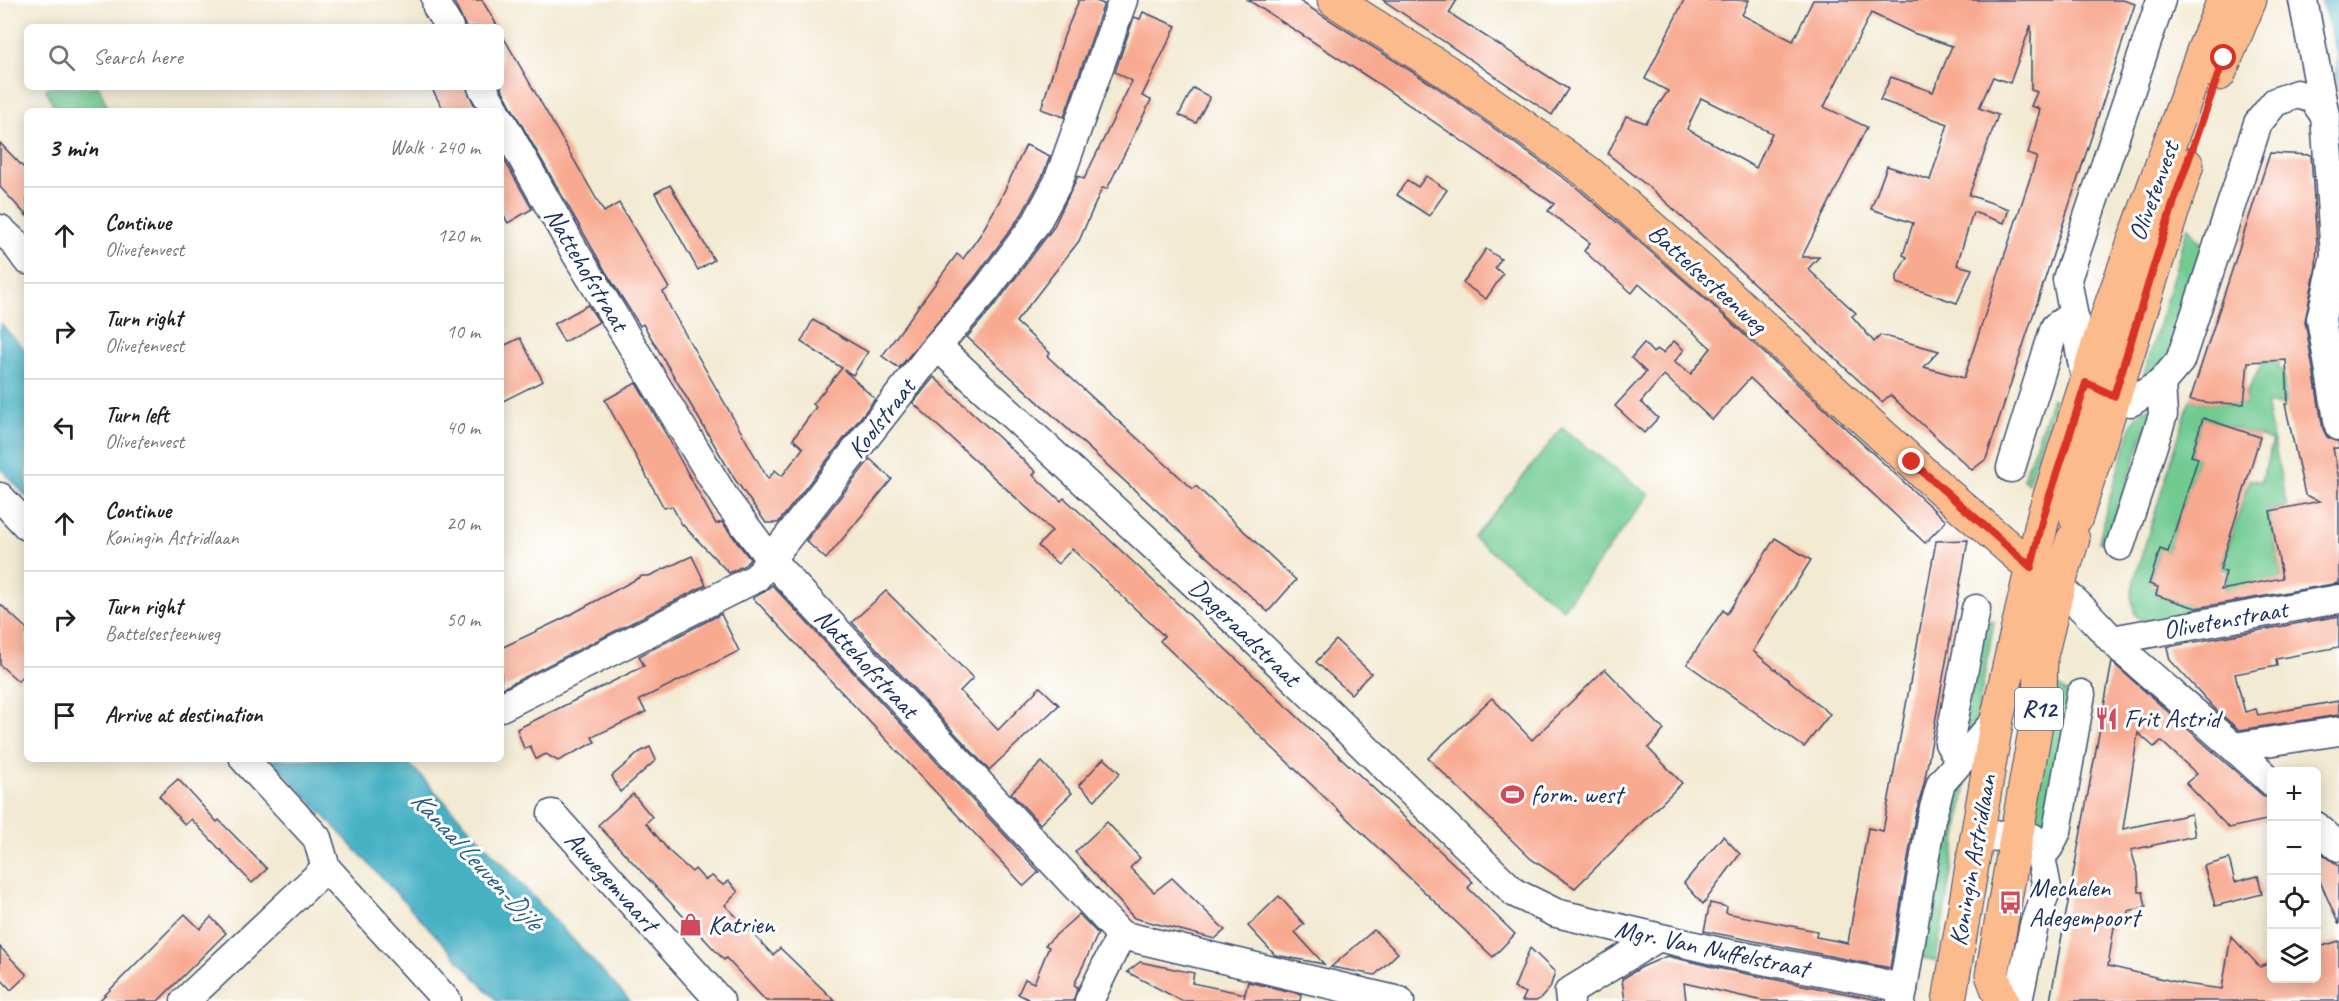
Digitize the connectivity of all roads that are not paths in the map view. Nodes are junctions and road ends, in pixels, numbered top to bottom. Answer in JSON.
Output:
{"nodes":[{"id":1,"x":436,"y":0,"type":"edge"},
{"id":2,"x":1123,"y":0,"type":"edge"},
{"id":3,"x":1334,"y":0,"type":"edge"},
{"id":4,"x":2161,"y":0,"type":"edge"},
{"id":5,"x":2224,"y":0,"type":"edge"},
{"id":6,"x":2250,"y":0,"type":"edge"},
{"id":7,"x":2303,"y":0,"type":"edge"},
{"id":8,"x":447,"y":24,"type":"edge"},
{"id":9,"x":484,"y":90,"type":"edge"},
{"id":10,"x":494,"y":108,"type":"edge"},
{"id":11,"x":2325,"y":116,"type":"junction"},
{"id":12,"x":504,"y":125,"type":"edge"},
{"id":13,"x":0,"y":229,"type":"edge"},
{"id":14,"x":24,"y":256,"type":"edge"},
{"id":15,"x":2337,"y":260,"type":"edge"},
{"id":16,"x":2073,"y":315,"type":"junction"},
{"id":17,"x":937,"y":346,"type":"junction"},
{"id":18,"x":2161,"y":383,"type":"junction"},
{"id":19,"x":2100,"y":389,"type":"junction"},
{"id":20,"x":2339,"y":426,"type":"edge"},
{"id":21,"x":2011,"y":468,"type":"dead end"},
{"id":22,"x":0,"y":497,"type":"edge"},
{"id":23,"x":2044,"y":514,"type":"joint"},
{"id":24,"x":24,"y":523,"type":"edge"},
{"id":25,"x":2075,"y":529,"type":"joint"},
{"id":26,"x":2120,"y":546,"type":"dead end"},
{"id":27,"x":770,"y":559,"type":"junction"},
{"id":28,"x":2031,"y":567,"type":"junction"},
{"id":29,"x":2058,"y":587,"type":"junction"},
{"id":30,"x":2339,"y":599,"type":"edge"},
{"id":31,"x":1976,"y":609,"type":"dead end"},
{"id":32,"x":2112,"y":640,"type":"junction"},
{"id":33,"x":2081,"y":694,"type":"dead end"},
{"id":34,"x":504,"y":705,"type":"edge"},
{"id":35,"x":1997,"y":719,"type":"junction"},
{"id":36,"x":2339,"y":731,"type":"edge"},
{"id":37,"x":2234,"y":747,"type":"junction"},
{"id":38,"x":1960,"y":761,"type":"junction"},
{"id":39,"x":247,"y":762,"type":"edge"},
{"id":40,"x":2267,"y":778,"type":"edge"},
{"id":41,"x":552,"y":814,"type":"dead end"},
{"id":42,"x":2019,"y":831,"type":"junction"},
{"id":43,"x":2321,"y":831,"type":"edge"},
{"id":44,"x":1975,"y":841,"type":"junction"},
{"id":45,"x":2339,"y":847,"type":"edge"},
{"id":46,"x":2041,"y":857,"type":"junction"},
{"id":47,"x":326,"y":868,"type":"junction"},
{"id":48,"x":1556,"y":913,"type":"joint"},
{"id":49,"x":1121,"y":935,"type":"junction"},
{"id":50,"x":1657,"y":938,"type":"junction"},
{"id":51,"x":1902,"y":995,"type":"edge"},
{"id":52,"x":185,"y":1001,"type":"edge"},
{"id":53,"x":447,"y":1001,"type":"edge"},
{"id":54,"x":720,"y":1001,"type":"edge"},
{"id":55,"x":1089,"y":1001,"type":"edge"},
{"id":56,"x":1400,"y":1001,"type":"edge"},
{"id":57,"x":1570,"y":1001,"type":"edge"},
{"id":58,"x":1949,"y":1001,"type":"edge"},
{"id":59,"x":2002,"y":1001,"type":"edge"},
{"id":60,"x":2018,"y":1001,"type":"edge"}],
"edges":[{"from":1,"to":8,"type":"street"},
{"from":2,"to":17,"type":"street","name":"Koolstraat"},
{"from":3,"to":28,"type":"main road","name":"Battelsesteenweg"},
{"from":4,"to":16,"type":"street","name":"Olivetenvest"},
{"from":5,"to":19,"type":"main road","name":"Olivetenvest","number":"R12"},
{"from":6,"to":19,"type":"main road","name":"Olivetenvest","number":"R12"},
{"from":7,"to":11,"type":"street"},
{"from":9,"to":10,"type":"street"},
{"from":11,"to":15,"type":"street"},
{"from":11,"to":18,"type":"street"},
{"from":12,"to":27,"type":"street","name":"Nattehofstraat"},
{"from":13,"to":14,"type":"street"},
{"from":15,"to":20,"type":"street"},
{"from":16,"to":19,"type":"street","name":"Olivetenvest"},
{"from":16,"to":21,"type":"street"},
{"from":17,"to":27,"type":"street","name":"Koolstraat"},
{"from":17,"to":48,"type":"street","name":"Dageraadstraat"},
{"from":18,"to":19,"type":"street"},
{"from":18,"to":26,"type":"street"},
{"from":19,"to":23,"type":"main road","name":"Olivetenvest","number":"R12"},
{"from":19,"to":25,"type":"main road","name":"Olivetenvest","number":"R12"},
{"from":22,"to":24,"type":"street"},
{"from":23,"to":28,"type":"main road","name":"Koningin Astridlaan","number":"R12"},
{"from":25,"to":29,"type":"main road","name":"Koningin Astridlaan","number":"R12"},
{"from":27,"to":34,"type":"street","name":"Koolstraat"},
{"from":27,"to":49,"type":"street","name":"Nattehofstraat"},
{"from":28,"to":29,"type":"main road","name":"Battelsesteenweg"},
{"from":28,"to":35,"type":"main road","name":"Koningin Astridlaan","number":"R12"},
{"from":29,"to":32,"type":"street"},
{"from":29,"to":42,"type":"main road","name":"Koningin Astridlaan","number":"R12"},
{"from":30,"to":32,"type":"street","name":"Olivetenstraat"},
{"from":31,"to":38,"type":"street","name":"Koningin Astridlaan"},
{"from":32,"to":37,"type":"street"},
{"from":33,"to":46,"type":"street"},
{"from":35,"to":38,"type":"street","name":"Koningin Astridlaan"},
{"from":35,"to":44,"type":"main road","name":"Koningin Astridlaan","number":"R12"},
{"from":36,"to":37,"type":"street"},
{"from":37,"to":40,"type":"street"},
{"from":38,"to":51,"type":"street","name":"Koningin Astridlaan"},
{"from":39,"to":47,"type":"street"},
{"from":41,"to":54,"type":"street","name":"Auwegemvaart"},
{"from":42,"to":44,"type":"street"},
{"from":42,"to":46,"type":"street","name":"Koningin Astridlaan"},
{"from":42,"to":59,"type":"main road","name":"Koningin Astridlaan","number":"R12"},
{"from":43,"to":45,"type":"street"},
{"from":44,"to":58,"type":"main road","name":"Koningin Astridlaan","number":"R12"},
{"from":46,"to":60,"type":"street","name":"Koningin Astridlaan"},
{"from":47,"to":52,"type":"street"},
{"from":47,"to":53,"type":"street"},
{"from":48,"to":50,"type":"street","name":"Mgr. Van Nuffelstraat"},
{"from":49,"to":55,"type":"street"},
{"from":49,"to":56,"type":"street"},
{"from":50,"to":51,"type":"street","name":"Mgr. Van Nuffelstraat"},
{"from":50,"to":57,"type":"street"}]}
